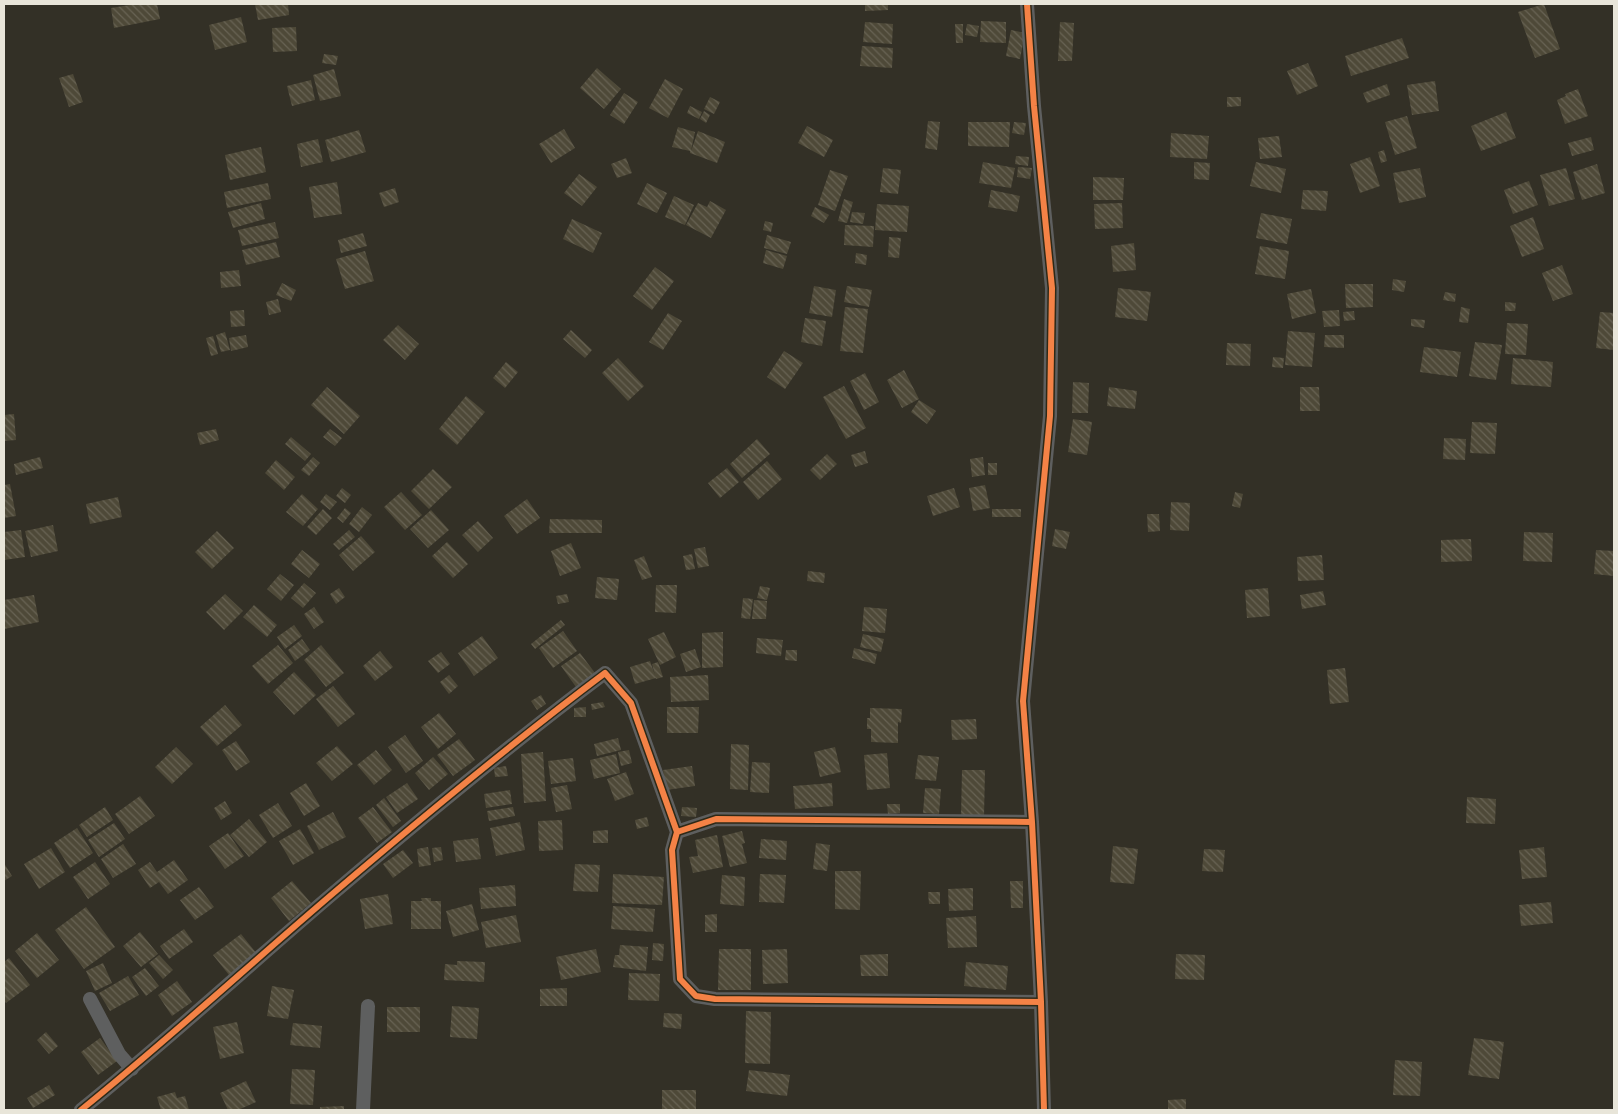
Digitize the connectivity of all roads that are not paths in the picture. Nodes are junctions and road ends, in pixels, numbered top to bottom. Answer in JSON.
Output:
{"nodes":[{"id":1,"x":1027,"y":4,"type":"edge"},
{"id":2,"x":1032,"y":822,"type":"junction"},
{"id":3,"x":677,"y":832,"type":"junction"},
{"id":4,"x":90,"y":999,"type":"dead end"},
{"id":5,"x":1041,"y":1002,"type":"junction"},
{"id":6,"x":368,"y":1006,"type":"dead end"},
{"id":7,"x":132,"y":1069,"type":"junction"},
{"id":8,"x":81,"y":1110,"type":"edge"},
{"id":9,"x":363,"y":1110,"type":"edge"},
{"id":10,"x":1044,"y":1110,"type":"edge"}],
"edges":[{"from":1,"to":2,"type":"street"},
{"from":2,"to":3,"type":"street"},
{"from":2,"to":5,"type":"street"},
{"from":3,"to":5,"type":"street"},
{"from":3,"to":7,"type":"street"},
{"from":4,"to":7,"type":"street"},
{"from":5,"to":10,"type":"street"},
{"from":6,"to":9,"type":"street"},
{"from":7,"to":8,"type":"street"}]}
